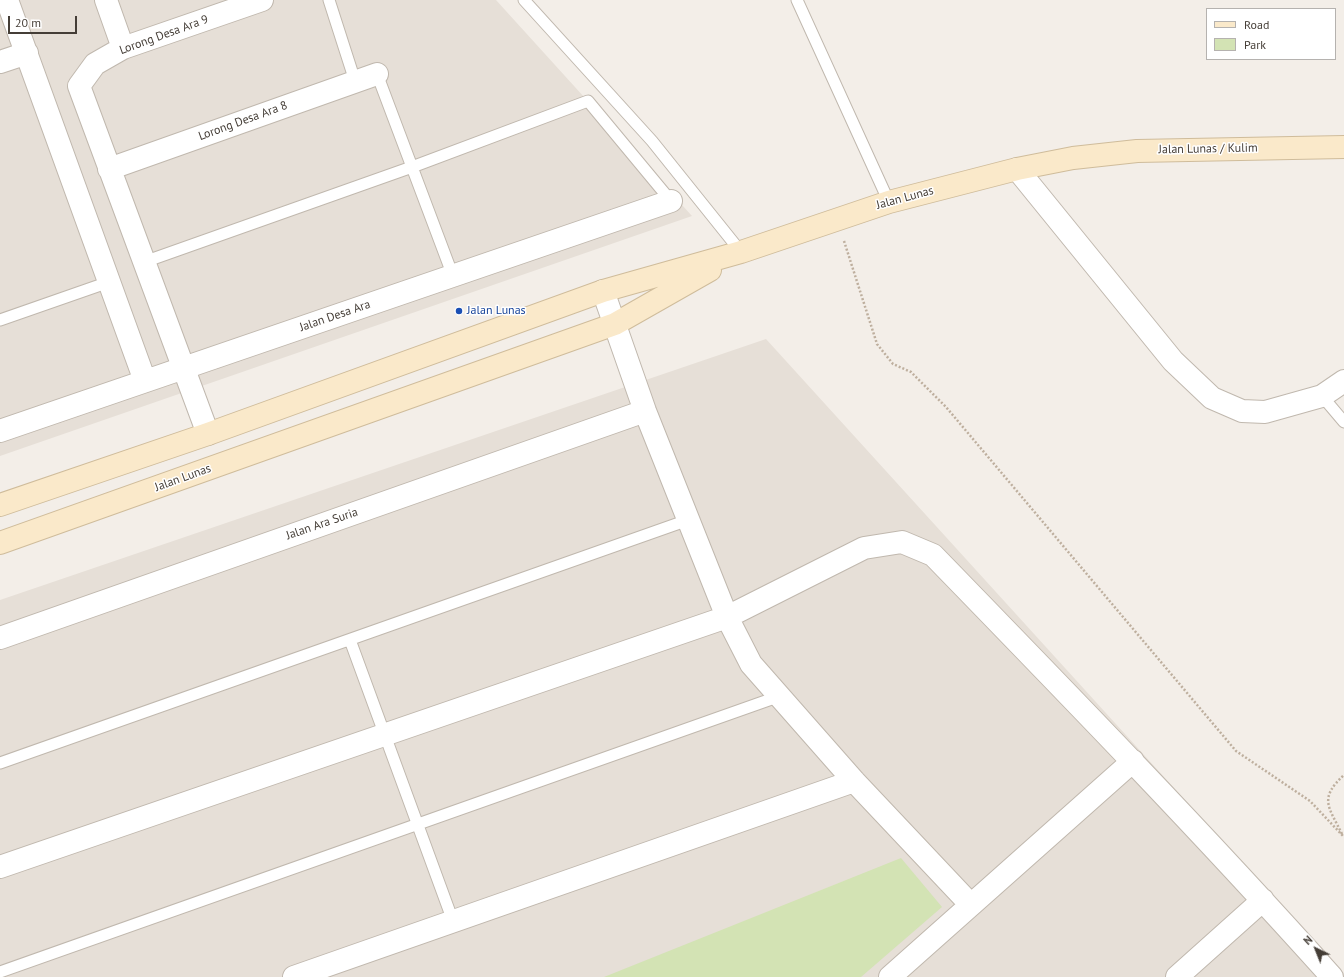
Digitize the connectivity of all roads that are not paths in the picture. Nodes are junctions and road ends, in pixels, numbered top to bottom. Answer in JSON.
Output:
{"nodes":[{"id":1,"x":7,"y":0,"type":"edge"},
{"id":2,"x":106,"y":0,"type":"edge"},
{"id":3,"x":262,"y":0,"type":"edge"},
{"id":4,"x":329,"y":0,"type":"edge"},
{"id":5,"x":524,"y":0,"type":"edge"},
{"id":6,"x":797,"y":0,"type":"edge"},
{"id":7,"x":123,"y":48,"type":"junction"},
{"id":8,"x":27,"y":53,"type":"junction"},
{"id":9,"x":0,"y":62,"type":"edge"},
{"id":10,"x":377,"y":74,"type":"joint"},
{"id":11,"x":355,"y":81,"type":"junction"},
{"id":12,"x":1344,"y":147,"type":"edge"},
{"id":13,"x":1073,"y":158,"type":"joint"},
{"id":14,"x":412,"y":167,"type":"junction"},
{"id":15,"x":109,"y":168,"type":"junction"},
{"id":16,"x":1017,"y":169,"type":"junction"},
{"id":17,"x":671,"y":201,"type":"joint"},
{"id":18,"x":889,"y":202,"type":"junction"},
{"id":19,"x":741,"y":252,"type":"junction"},
{"id":20,"x":144,"y":262,"type":"junction"},
{"id":21,"x":453,"y":276,"type":"junction"},
{"id":22,"x":109,"y":282,"type":"junction"},
{"id":23,"x":603,"y":292,"type":"junction"},
{"id":24,"x":0,"y":320,"type":"edge"},
{"id":25,"x":615,"y":324,"type":"junction"},
{"id":26,"x":184,"y":368,"type":"junction"},
{"id":27,"x":145,"y":381,"type":"junction"},
{"id":28,"x":1344,"y":381,"type":"edge"},
{"id":29,"x":1322,"y":396,"type":"junction"},
{"id":30,"x":645,"y":411,"type":"junction"},
{"id":31,"x":1344,"y":422,"type":"edge"},
{"id":32,"x":0,"y":431,"type":"edge"},
{"id":33,"x":208,"y":434,"type":"junction"},
{"id":34,"x":0,"y":505,"type":"edge"},
{"id":35,"x":688,"y":520,"type":"junction"},
{"id":36,"x":0,"y":543,"type":"edge"},
{"id":37,"x":727,"y":617,"type":"junction"},
{"id":38,"x":0,"y":638,"type":"edge"},
{"id":39,"x":350,"y":640,"type":"junction"},
{"id":40,"x":780,"y":696,"type":"junction"},
{"id":41,"x":384,"y":734,"type":"junction"},
{"id":42,"x":1133,"y":761,"type":"junction"},
{"id":43,"x":0,"y":762,"type":"edge"},
{"id":44,"x":854,"y":781,"type":"junction"},
{"id":45,"x":418,"y":824,"type":"junction"},
{"id":46,"x":0,"y":866,"type":"edge"},
{"id":47,"x":1263,"y":900,"type":"junction"},
{"id":48,"x":971,"y":905,"type":"junction"},
{"id":49,"x":453,"y":921,"type":"junction"},
{"id":50,"x":0,"y":972,"type":"edge"},
{"id":51,"x":294,"y":977,"type":"edge"},
{"id":52,"x":890,"y":977,"type":"edge"},
{"id":53,"x":1177,"y":977,"type":"edge"},
{"id":54,"x":1332,"y":977,"type":"edge"}],
"edges":[{"from":1,"to":8,"type":"street"},
{"from":2,"to":7,"type":"street"},
{"from":3,"to":7,"type":"street","name":"Lorong Desa Ara 9"},
{"from":4,"to":11,"type":"lane"},
{"from":5,"to":19,"type":"lane"},
{"from":6,"to":18,"type":"lane"},
{"from":7,"to":15,"type":"street","name":"Lorong Desa Ara 9"},
{"from":8,"to":9,"type":"street"},
{"from":8,"to":22,"type":"street"},
{"from":10,"to":11,"type":"street","name":"Lorong Desa Ara 8"},
{"from":10,"to":14,"type":"lane"},
{"from":11,"to":15,"type":"street","name":"Lorong Desa Ara 8"},
{"from":12,"to":13,"type":"main road","name":"Jalan Lunas / Kulim"},
{"from":13,"to":16,"type":"main road","name":"Jalan Lunas"},
{"from":14,"to":17,"type":"lane"},
{"from":14,"to":20,"type":"lane"},
{"from":14,"to":21,"type":"lane"},
{"from":15,"to":20,"type":"street"},
{"from":16,"to":18,"type":"main road","name":"Jalan Lunas"},
{"from":16,"to":29,"type":"street"},
{"from":17,"to":21,"type":"street","name":"Jalan Desa Ara"},
{"from":18,"to":19,"type":"main road","name":"Jalan Lunas"},
{"from":19,"to":23,"type":"main road","name":"Jalan Lunas"},
{"from":19,"to":25,"type":"main road","name":"Jalan Lunas"},
{"from":20,"to":26,"type":"street"},
{"from":21,"to":26,"type":"street","name":"Jalan Desa Ara"},
{"from":22,"to":24,"type":"lane"},
{"from":22,"to":27,"type":"street"},
{"from":23,"to":25,"type":"street"},
{"from":23,"to":33,"type":"main road","name":"Jalan Lunas"},
{"from":25,"to":30,"type":"street"},
{"from":25,"to":36,"type":"main road","name":"Jalan Lunas"},
{"from":26,"to":27,"type":"street","name":"Jalan Desa Ara"},
{"from":26,"to":33,"type":"street"},
{"from":27,"to":32,"type":"street","name":"Jalan Desa Ara"},
{"from":28,"to":29,"type":"street"},
{"from":29,"to":31,"type":"lane"},
{"from":30,"to":35,"type":"street"},
{"from":30,"to":38,"type":"street","name":"Jalan Ara Suria"},
{"from":33,"to":34,"type":"main road","name":"Jalan Lunas"},
{"from":35,"to":37,"type":"street"},
{"from":35,"to":39,"type":"lane"},
{"from":37,"to":40,"type":"street"},
{"from":37,"to":41,"type":"street"},
{"from":37,"to":42,"type":"street"},
{"from":39,"to":41,"type":"lane"},
{"from":39,"to":43,"type":"lane"},
{"from":40,"to":44,"type":"street"},
{"from":40,"to":45,"type":"lane"},
{"from":41,"to":45,"type":"lane"},
{"from":41,"to":46,"type":"street"},
{"from":42,"to":47,"type":"street"},
{"from":42,"to":48,"type":"street"},
{"from":44,"to":48,"type":"street"},
{"from":44,"to":49,"type":"street"},
{"from":45,"to":49,"type":"lane"},
{"from":45,"to":50,"type":"lane"},
{"from":47,"to":53,"type":"street"},
{"from":47,"to":54,"type":"street"},
{"from":48,"to":52,"type":"street"},
{"from":49,"to":51,"type":"street"}]}
